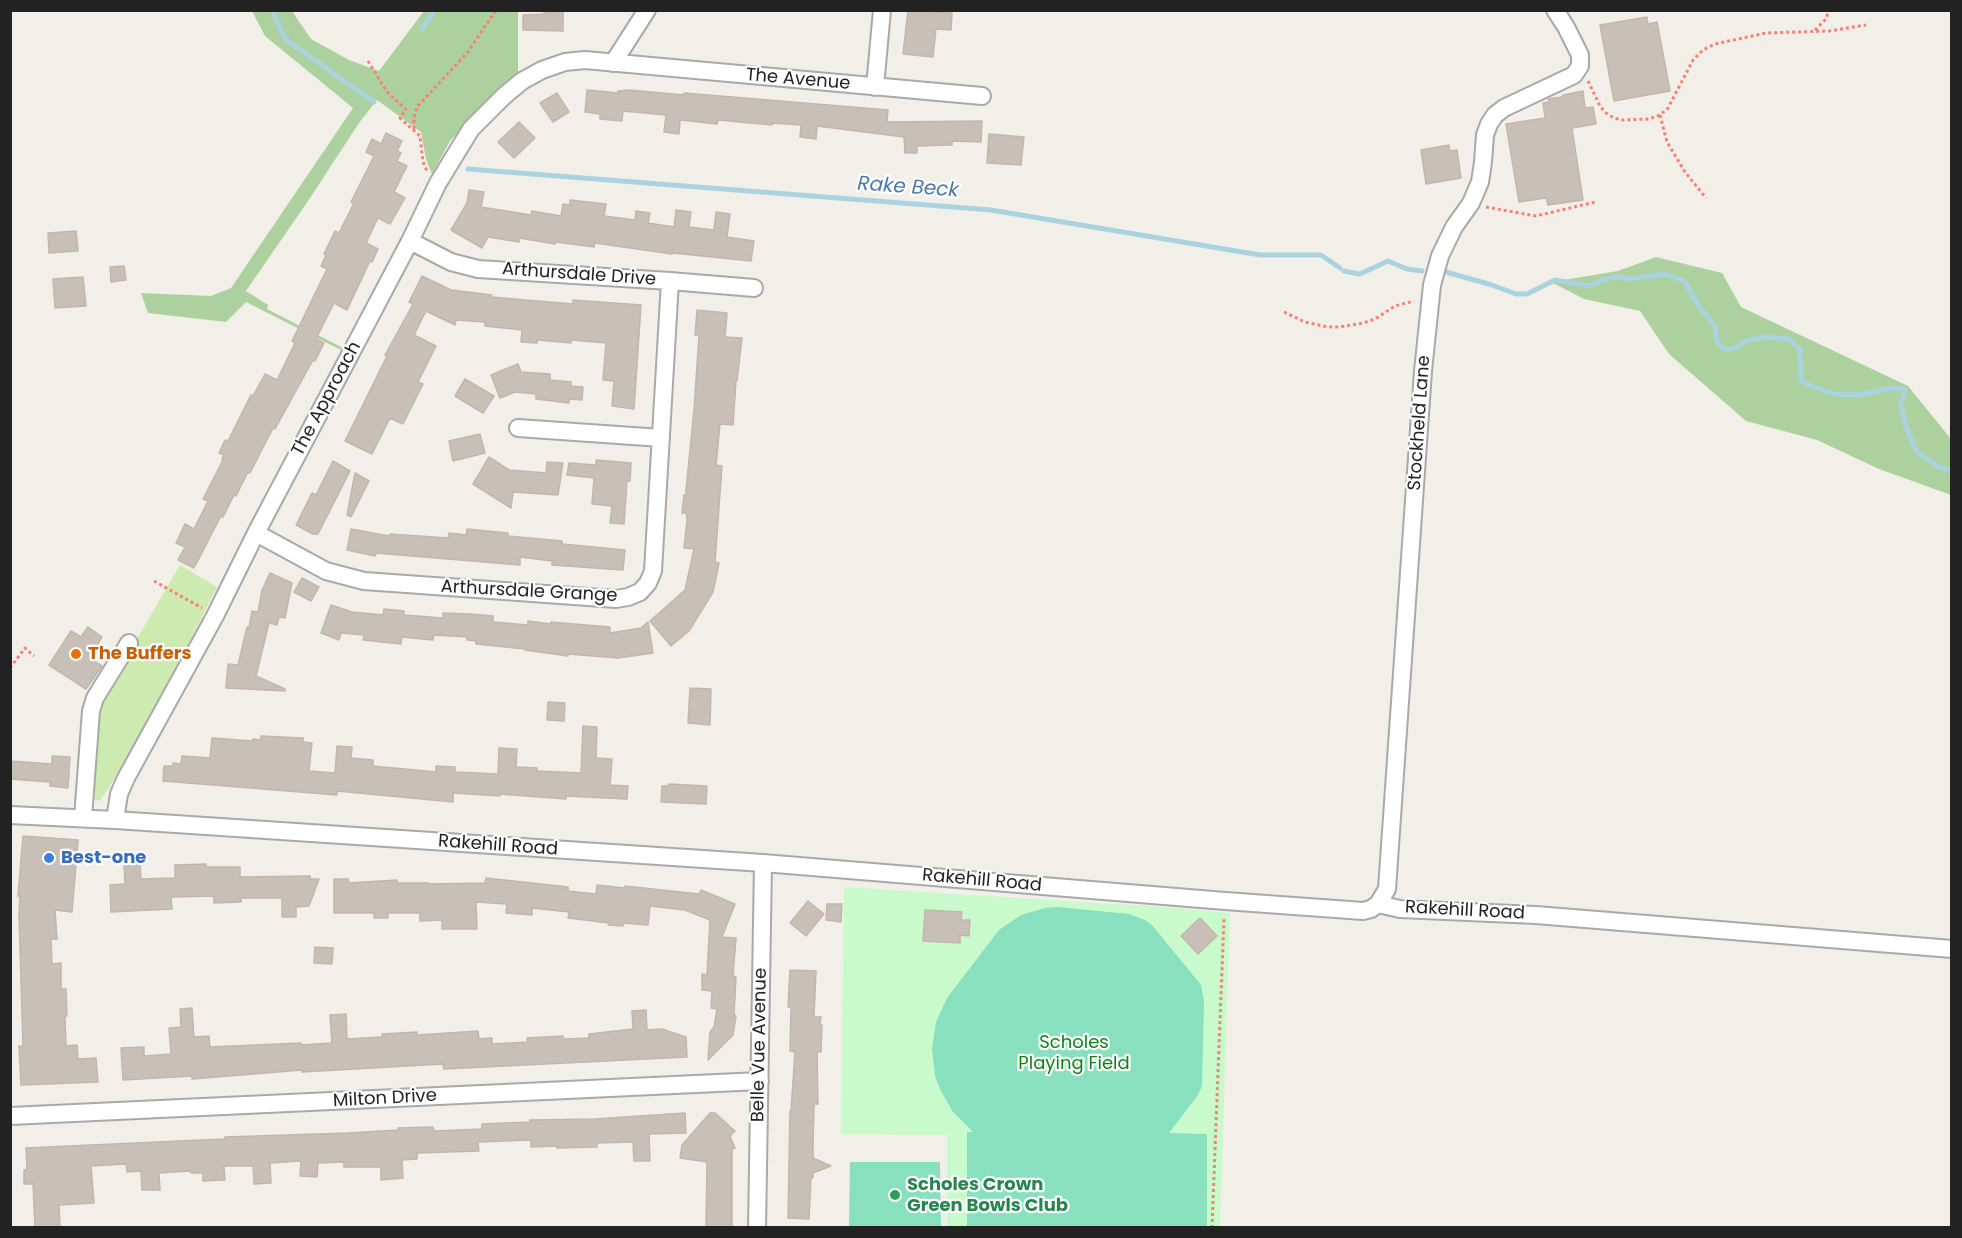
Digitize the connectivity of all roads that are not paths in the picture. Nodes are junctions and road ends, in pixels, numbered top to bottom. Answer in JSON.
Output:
{"nodes":[{"id":1,"x":647,"y":10,"type":"edge"},
{"id":2,"x":882,"y":10,"type":"edge"},
{"id":3,"x":1555,"y":10,"type":"edge"},
{"id":4,"x":613,"y":63,"type":"junction"},
{"id":5,"x":875,"y":87,"type":"junction"},
{"id":6,"x":982,"y":96,"type":"dead end"},
{"id":7,"x":410,"y":241,"type":"junction"},
{"id":8,"x":670,"y":281,"type":"junction"},
{"id":9,"x":754,"y":288,"type":"dead end"},
{"id":10,"x":518,"y":428,"type":"dead end"},
{"id":11,"x":661,"y":438,"type":"junction"},
{"id":12,"x":256,"y":533,"type":"junction"},
{"id":13,"x":129,"y":643,"type":"dead end"},
{"id":14,"x":10,"y":815,"type":"edge"},
{"id":15,"x":83,"y":818,"type":"junction"},
{"id":16,"x":115,"y":820,"type":"junction"},
{"id":17,"x":763,"y":863,"type":"junction"},
{"id":18,"x":1378,"y":904,"type":"junction"},
{"id":19,"x":1952,"y":949,"type":"edge"},
{"id":20,"x":760,"y":1081,"type":"junction"},
{"id":21,"x":10,"y":1116,"type":"edge"},
{"id":22,"x":757,"y":1227,"type":"edge"}],
"edges":[{"from":1,"to":4,"type":"street"},
{"from":2,"to":5,"type":"street"},
{"from":3,"to":18,"type":"street","name":"Stockheld Lane"},
{"from":4,"to":5,"type":"street","name":"The Avenue"},
{"from":4,"to":7,"type":"street","name":"The Approach"},
{"from":5,"to":6,"type":"street","name":"The Avenue"},
{"from":7,"to":8,"type":"street","name":"Arthursdale Drive"},
{"from":7,"to":12,"type":"street","name":"The Approach"},
{"from":8,"to":9,"type":"street","name":"Arthursdale Drive"},
{"from":8,"to":11,"type":"street","name":"Arthursdale Grange"},
{"from":10,"to":11,"type":"street"},
{"from":11,"to":12,"type":"street","name":"Arthursdale Grange"},
{"from":12,"to":16,"type":"street","name":"The Approach"},
{"from":13,"to":15,"type":"street"},
{"from":14,"to":15,"type":"street","name":"Rakehill Road"},
{"from":15,"to":16,"type":"street","name":"Rakehill Road"},
{"from":16,"to":17,"type":"street","name":"Rakehill Road"},
{"from":17,"to":18,"type":"street","name":"Rakehill Road"},
{"from":17,"to":20,"type":"street","name":"Belle Vue Avenue"},
{"from":18,"to":19,"type":"street","name":"Rakehill Road"},
{"from":20,"to":21,"type":"street","name":"Milton Drive"},
{"from":20,"to":22,"type":"street","name":"Belle Vue Avenue"}]}
